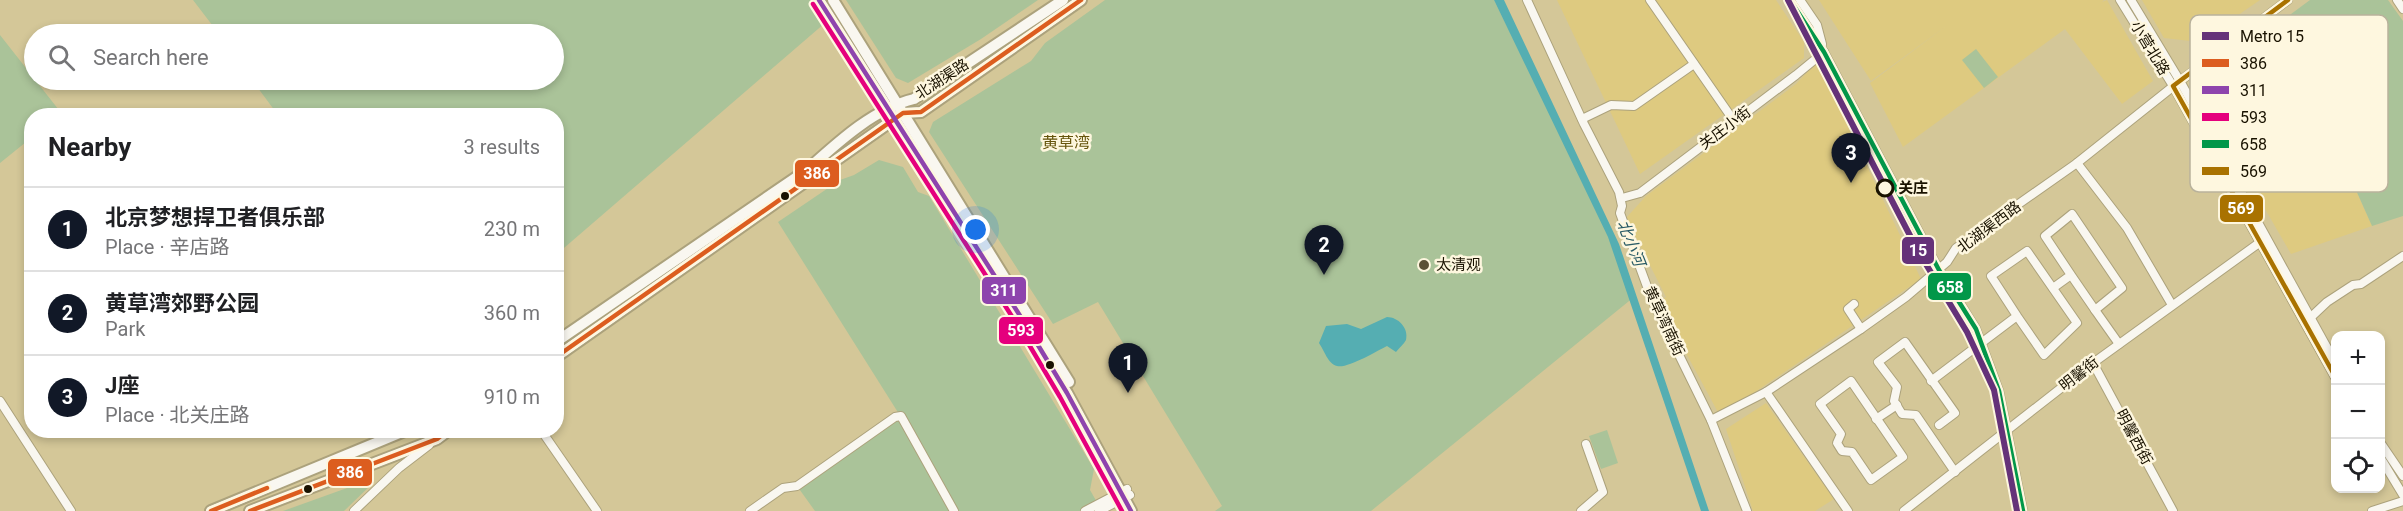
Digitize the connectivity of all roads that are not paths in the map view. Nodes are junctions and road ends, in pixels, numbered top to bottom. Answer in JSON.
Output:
{"nodes":[{"id":1,"x":819,"y":0,"type":"edge"},
{"id":2,"x":833,"y":0,"type":"edge"},
{"id":3,"x":1063,"y":0,"type":"edge"},
{"id":4,"x":1081,"y":0,"type":"edge"},
{"id":5,"x":1527,"y":0,"type":"edge"},
{"id":6,"x":1650,"y":0,"type":"edge"},
{"id":7,"x":1790,"y":0,"type":"edge"},
{"id":8,"x":1800,"y":0,"type":"edge"},
{"id":9,"x":2120,"y":0,"type":"edge"},
{"id":10,"x":2131,"y":0,"type":"edge"},
{"id":11,"x":2288,"y":0,"type":"edge"},
{"id":12,"x":2397,"y":0,"type":"edge"},
{"id":13,"x":2403,"y":9,"type":"edge"},
{"id":14,"x":2268,"y":15,"type":"edge"},
{"id":15,"x":1824,"y":52,"type":"junction"},
{"id":16,"x":1694,"y":64,"type":"junction"},
{"id":17,"x":2190,"y":74,"type":"edge"},
{"id":18,"x":2176,"y":84,"type":"junction"},
{"id":19,"x":2190,"y":108,"type":"edge"},
{"id":20,"x":888,"y":109,"type":"junction"},
{"id":21,"x":899,"y":111,"type":"junction"},
{"id":22,"x":2190,"y":111,"type":"edge"},
{"id":23,"x":1582,"y":119,"type":"junction"},
{"id":24,"x":1734,"y":121,"type":"junction"},
{"id":25,"x":2078,"y":163,"type":"junction"},
{"id":26,"x":2232,"y":192,"type":"edge"},
{"id":27,"x":2238,"y":192,"type":"edge"},
{"id":28,"x":1622,"y":198,"type":"junction"},
{"id":29,"x":2259,"y":243,"type":"junction"},
{"id":30,"x":2403,"y":256,"type":"edge"},
{"id":31,"x":1939,"y":270,"type":"junction"},
{"id":32,"x":2071,"y":275,"type":"junction"},
{"id":33,"x":2053,"y":288,"type":"junction"},
{"id":34,"x":1854,"y":304,"type":"dead end"},
{"id":35,"x":2172,"y":305,"type":"junction"},
{"id":36,"x":2095,"y":310,"type":"junction"},
{"id":37,"x":2017,"y":316,"type":"junction"},
{"id":38,"x":2310,"y":318,"type":"junction"},
{"id":39,"x":1861,"y":329,"type":"junction"},
{"id":40,"x":564,"y":337,"type":"edge"},
{"id":41,"x":1982,"y":344,"type":"junction"},
{"id":42,"x":2119,"y":344,"type":"junction"},
{"id":43,"x":564,"y":351,"type":"edge"},
{"id":44,"x":2331,"y":355,"type":"edge"},
{"id":45,"x":2093,"y":363,"type":"junction"},
{"id":46,"x":2331,"y":370,"type":"edge"},
{"id":47,"x":1931,"y":381,"type":"junction"},
{"id":48,"x":1766,"y":392,"type":"junction"},
{"id":49,"x":0,"y":401,"type":"edge"},
{"id":50,"x":1897,"y":405,"type":"junction"},
{"id":51,"x":1876,"y":419,"type":"junction"},
{"id":52,"x":1711,"y":420,"type":"junction"},
{"id":53,"x":1939,"y":425,"type":"dead end"},
{"id":54,"x":2007,"y":432,"type":"junction"},
{"id":55,"x":388,"y":438,"type":"edge"},
{"id":56,"x":547,"y":438,"type":"edge"},
{"id":57,"x":437,"y":439,"type":"joint"},
{"id":58,"x":1586,"y":444,"type":"dead end"},
{"id":59,"x":2385,"y":449,"type":"edge"},
{"id":60,"x":2385,"y":465,"type":"edge"},
{"id":61,"x":1955,"y":472,"type":"junction"},
{"id":62,"x":2403,"y":476,"type":"edge"},
{"id":63,"x":1126,"y":494,"type":"junction"},
{"id":64,"x":2403,"y":495,"type":"edge"},
{"id":65,"x":2403,"y":501,"type":"edge"},
{"id":66,"x":71,"y":511,"type":"edge"},
{"id":67,"x":211,"y":511,"type":"edge"},
{"id":68,"x":250,"y":511,"type":"edge"},
{"id":69,"x":354,"y":511,"type":"edge"},
{"id":70,"x":597,"y":511,"type":"edge"},
{"id":71,"x":750,"y":511,"type":"edge"},
{"id":72,"x":954,"y":511,"type":"edge"},
{"id":73,"x":1085,"y":511,"type":"edge"},
{"id":74,"x":1099,"y":511,"type":"edge"},
{"id":75,"x":1131,"y":511,"type":"edge"},
{"id":76,"x":1140,"y":511,"type":"edge"},
{"id":77,"x":1581,"y":511,"type":"edge"},
{"id":78,"x":1747,"y":511,"type":"edge"},
{"id":79,"x":1848,"y":511,"type":"edge"},
{"id":80,"x":1904,"y":511,"type":"edge"},
{"id":81,"x":2023,"y":511,"type":"edge"},
{"id":82,"x":2173,"y":511,"type":"edge"},
{"id":83,"x":2372,"y":511,"type":"edge"}],
"edges":[{"from":1,"to":20,"type":"main road"},
{"from":2,"to":21,"type":"main road"},
{"from":3,"to":21,"type":"main road","name":"北湖渠路"},
{"from":4,"to":21,"type":"main road","name":"北湖渠路"},
{"from":5,"to":23,"type":"street","name":"黄草湾南街"},
{"from":6,"to":16,"type":"street"},
{"from":7,"to":15,"type":"street"},
{"from":8,"to":15,"type":"street"},
{"from":9,"to":18,"type":"street","name":"小营北路"},
{"from":10,"to":18,"type":"street","name":"小营北路"},
{"from":11,"to":14,"type":"street","name":"北湖渠西路"},
{"from":12,"to":13,"type":"street"},
{"from":15,"to":24,"type":"street","name":"关庄小街"},
{"from":15,"to":31,"type":"street"},
{"from":16,"to":23,"type":"street"},
{"from":16,"to":24,"type":"street"},
{"from":17,"to":18,"type":"street","name":"北湖渠西路"},
{"from":18,"to":19,"type":"street","name":"小营北路"},
{"from":18,"to":22,"type":"street","name":"小营北路"},
{"from":18,"to":25,"type":"street","name":"北湖渠西路"},
{"from":20,"to":21,"type":"main road","name":"北湖渠路"},
{"from":20,"to":40,"type":"main road","name":"北湖渠路"},
{"from":21,"to":43,"type":"main road","name":"北湖渠路"},
{"from":21,"to":63,"type":"main road"},
{"from":23,"to":28,"type":"street","name":"黄草湾南街"},
{"from":24,"to":28,"type":"street","name":"关庄小街"},
{"from":25,"to":31,"type":"street","name":"北湖渠西路"},
{"from":25,"to":35,"type":"street"},
{"from":26,"to":29,"type":"street","name":"小营北路"},
{"from":27,"to":38,"type":"street","name":"小营北路"},
{"from":28,"to":52,"type":"street","name":"黄草湾南街"},
{"from":29,"to":35,"type":"street","name":"明馨街"},
{"from":29,"to":46,"type":"street","name":"小营北路"},
{"from":30,"to":38,"type":"street"},
{"from":31,"to":39,"type":"street","name":"北湖渠西路"},
{"from":31,"to":41,"type":"street"},
{"from":32,"to":33,"type":"street"},
{"from":32,"to":36,"type":"street"},
{"from":32,"to":36,"type":"street"},
{"from":33,"to":37,"type":"street"},
{"from":33,"to":37,"type":"street"},
{"from":34,"to":39,"type":"street"},
{"from":35,"to":42,"type":"street","name":"明馨街"},
{"from":36,"to":42,"type":"street"},
{"from":37,"to":41,"type":"street"},
{"from":38,"to":44,"type":"street","name":"小营北路"},
{"from":39,"to":48,"type":"street","name":"北湖渠西路"},
{"from":41,"to":47,"type":"street"},
{"from":41,"to":54,"type":"street"},
{"from":42,"to":45,"type":"street","name":"明馨街"},
{"from":45,"to":54,"type":"street","name":"明馨街"},
{"from":45,"to":82,"type":"street","name":"明馨西街"},
{"from":47,"to":50,"type":"street"},
{"from":47,"to":53,"type":"street"},
{"from":48,"to":52,"type":"street","name":"北湖渠西路"},
{"from":48,"to":79,"type":"street"},
{"from":49,"to":66,"type":"street"},
{"from":50,"to":51,"type":"street"},
{"from":50,"to":61,"type":"street"},
{"from":51,"to":51,"type":"street"},
{"from":52,"to":78,"type":"street","name":"黄草湾南街"},
{"from":54,"to":61,"type":"street","name":"明馨街"},
{"from":54,"to":81,"type":"street"},
{"from":55,"to":67,"type":"main road"},
{"from":56,"to":70,"type":"street"},
{"from":57,"to":68,"type":"main road"},
{"from":57,"to":69,"type":"street"},
{"from":58,"to":77,"type":"street"},
{"from":59,"to":62,"type":"street"},
{"from":60,"to":64,"type":"street"},
{"from":61,"to":80,"type":"street","name":"明馨街"},
{"from":63,"to":73,"type":"street"},
{"from":63,"to":74,"type":"street"},
{"from":63,"to":75,"type":"main road"},
{"from":63,"to":76,"type":"main road"},
{"from":65,"to":83,"type":"street"},
{"from":71,"to":72,"type":"street"}]}
